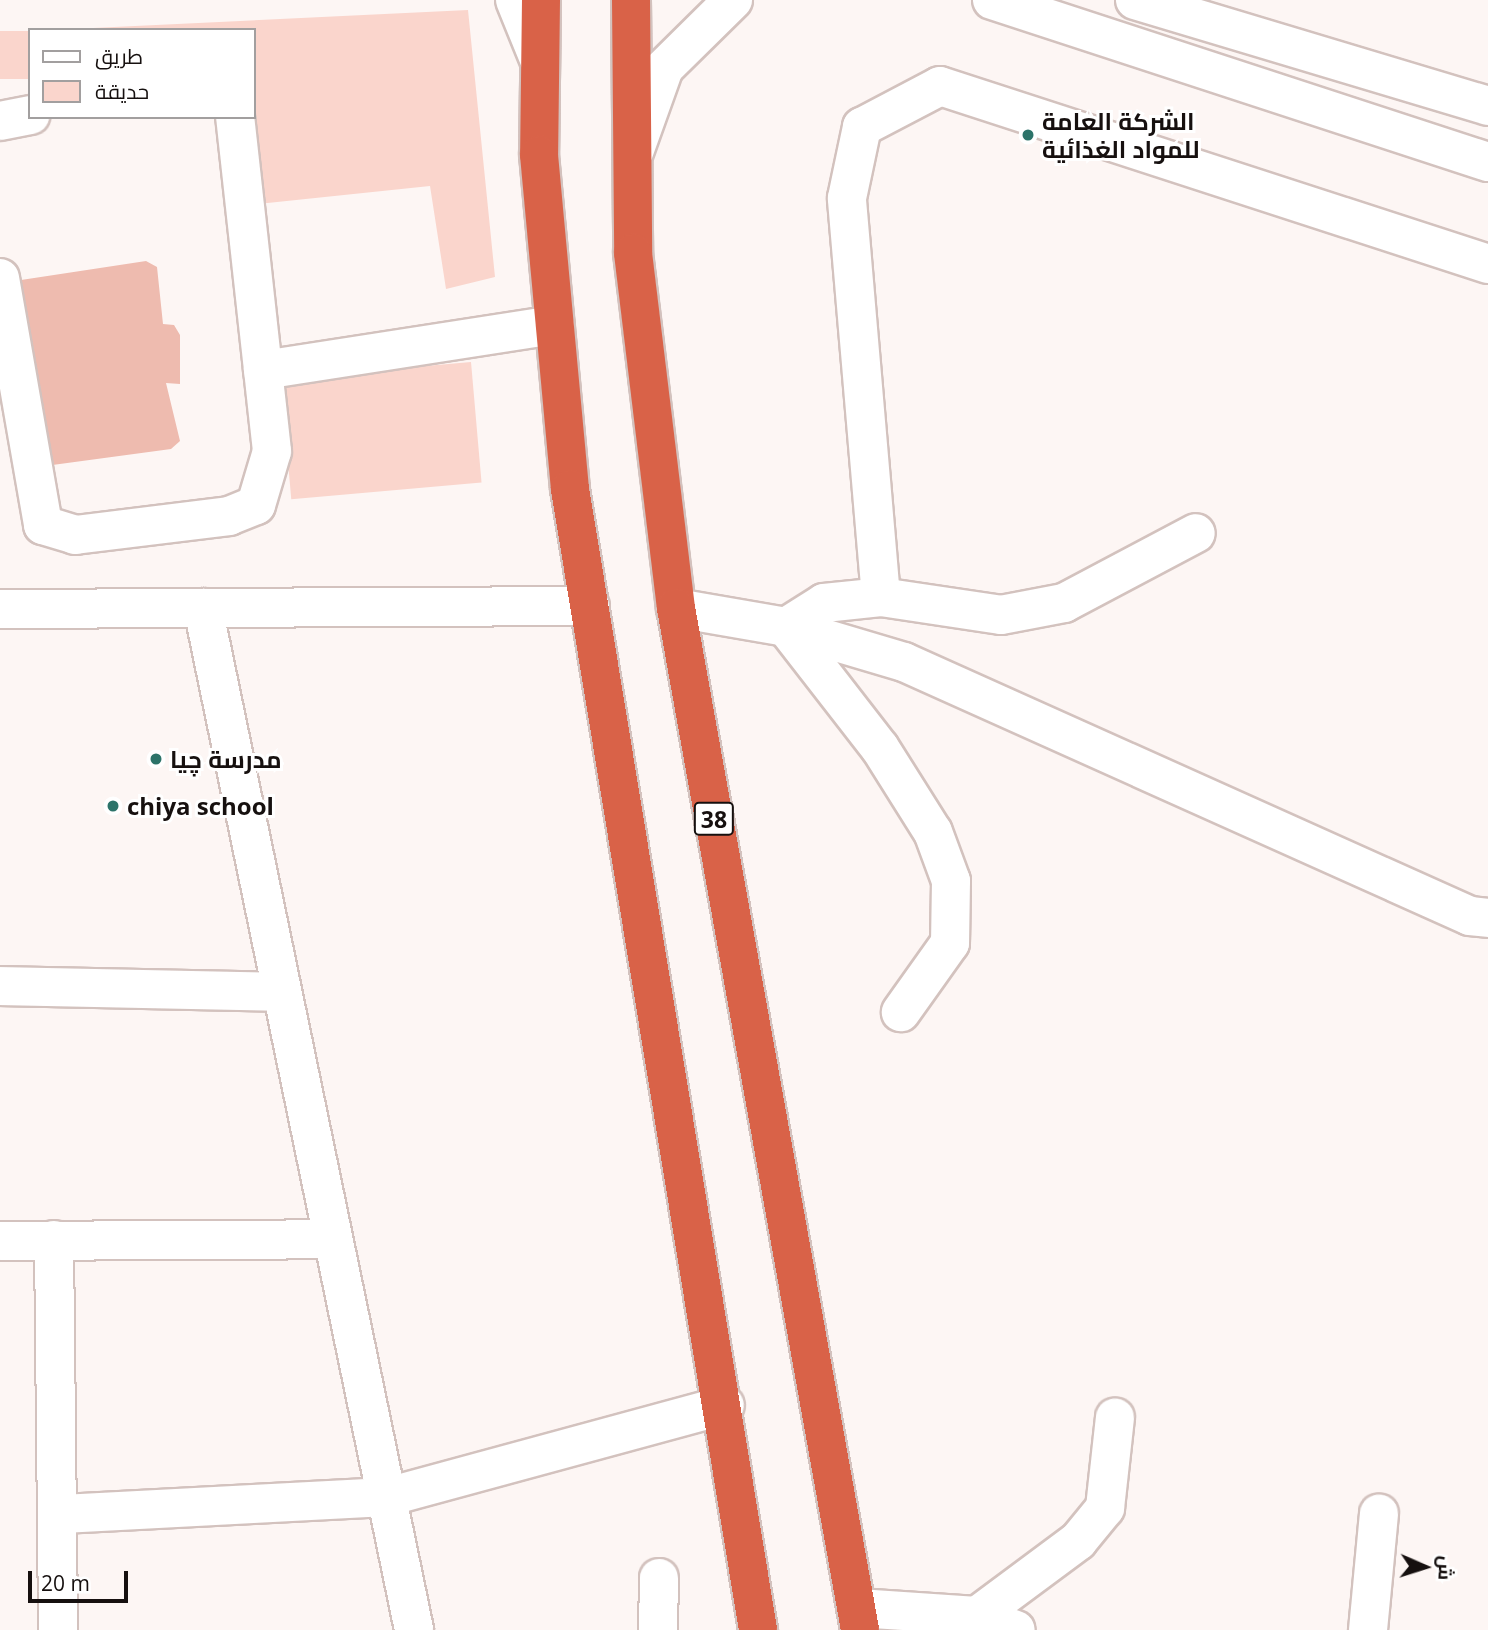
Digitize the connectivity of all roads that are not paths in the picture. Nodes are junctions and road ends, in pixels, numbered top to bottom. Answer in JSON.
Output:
{"nodes":[{"id":1,"x":515,"y":0,"type":"edge"},
{"id":2,"x":541,"y":0,"type":"edge"},
{"id":3,"x":631,"y":0,"type":"edge"},
{"id":4,"x":733,"y":0,"type":"edge"},
{"id":5,"x":992,"y":0,"type":"edge"},
{"id":6,"x":1135,"y":0,"type":"edge"},
{"id":7,"x":1074,"y":10,"type":"edge"},
{"id":8,"x":540,"y":62,"type":"junction"},
{"id":9,"x":1488,"y":106,"type":"edge"},
{"id":10,"x":28,"y":116,"type":"edge"},
{"id":11,"x":235,"y":119,"type":"edge"},
{"id":12,"x":0,"y":121,"type":"edge"},
{"id":13,"x":632,"y":157,"type":"junction"},
{"id":14,"x":1488,"y":162,"type":"edge"},
{"id":15,"x":1488,"y":264,"type":"edge"},
{"id":16,"x":0,"y":278,"type":"edge"},
{"id":17,"x":555,"y":325,"type":"junction"},
{"id":18,"x":263,"y":370,"type":"junction"},
{"id":19,"x":1196,"y":533,"type":"dead end"},
{"id":20,"x":881,"y":597,"type":"junction"},
{"id":21,"x":590,"y":607,"type":"junction"},
{"id":22,"x":203,"y":608,"type":"junction"},
{"id":23,"x":676,"y":608,"type":"junction"},
{"id":24,"x":0,"y":609,"type":"edge"},
{"id":25,"x":786,"y":627,"type":"junction"},
{"id":26,"x":1488,"y":918,"type":"edge"},
{"id":27,"x":0,"y":986,"type":"edge"},
{"id":28,"x":281,"y":992,"type":"junction"},
{"id":29,"x":901,"y":1012,"type":"dead end"},
{"id":30,"x":333,"y":1239,"type":"junction"},
{"id":31,"x":54,"y":1240,"type":"junction"},
{"id":32,"x":0,"y":1241,"type":"edge"},
{"id":33,"x":725,"y":1405,"type":"junction"},
{"id":34,"x":1115,"y":1418,"type":"dead end"},
{"id":35,"x":387,"y":1497,"type":"junction"},
{"id":36,"x":62,"y":1514,"type":"junction"},
{"id":37,"x":1379,"y":1514,"type":"dead end"},
{"id":38,"x":659,"y":1578,"type":"dead end"},
{"id":39,"x":977,"y":1616,"type":"junction"},
{"id":40,"x":859,"y":1619,"type":"edge"},
{"id":41,"x":58,"y":1630,"type":"edge"},
{"id":42,"x":414,"y":1630,"type":"edge"},
{"id":43,"x":658,"y":1630,"type":"edge"},
{"id":44,"x":758,"y":1630,"type":"edge"},
{"id":45,"x":1016,"y":1630,"type":"edge"},
{"id":46,"x":1368,"y":1630,"type":"edge"}],
"edges":[{"from":1,"to":8,"type":"street"},
{"from":2,"to":8,"type":"highway"},
{"from":3,"to":13,"type":"highway","number":"38"},
{"from":4,"to":13,"type":"street"},
{"from":5,"to":7,"type":"street"},
{"from":6,"to":9,"type":"street"},
{"from":7,"to":14,"type":"street"},
{"from":8,"to":17,"type":"highway"},
{"from":10,"to":12,"type":"street"},
{"from":11,"to":18,"type":"street"},
{"from":13,"to":23,"type":"highway","number":"38"},
{"from":15,"to":20,"type":"street"},
{"from":16,"to":18,"type":"street"},
{"from":17,"to":18,"type":"street"},
{"from":17,"to":21,"type":"highway"},
{"from":19,"to":20,"type":"street"},
{"from":20,"to":25,"type":"street"},
{"from":21,"to":22,"type":"street"},
{"from":21,"to":33,"type":"highway"},
{"from":22,"to":24,"type":"street"},
{"from":22,"to":28,"type":"street"},
{"from":23,"to":25,"type":"street"},
{"from":23,"to":40,"type":"highway","number":"38"},
{"from":25,"to":26,"type":"street"},
{"from":25,"to":29,"type":"street"},
{"from":27,"to":28,"type":"street"},
{"from":28,"to":30,"type":"street"},
{"from":30,"to":31,"type":"street"},
{"from":30,"to":35,"type":"street"},
{"from":31,"to":32,"type":"street"},
{"from":31,"to":36,"type":"street"},
{"from":33,"to":35,"type":"street"},
{"from":33,"to":44,"type":"highway"},
{"from":34,"to":39,"type":"street"},
{"from":35,"to":36,"type":"street"},
{"from":35,"to":42,"type":"street"},
{"from":36,"to":41,"type":"street"},
{"from":37,"to":46,"type":"street"},
{"from":38,"to":43,"type":"street"},
{"from":39,"to":40,"type":"street"},
{"from":39,"to":45,"type":"street"}]}
